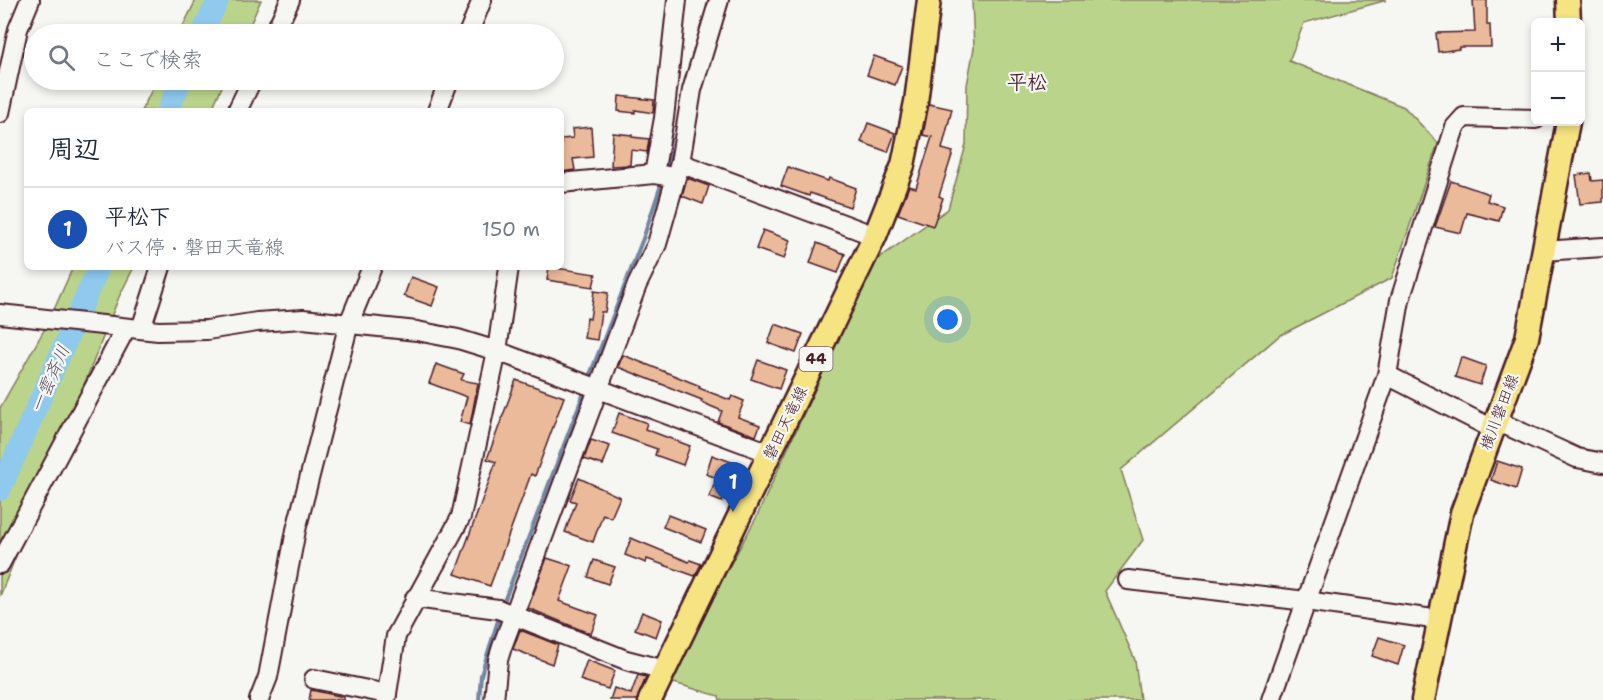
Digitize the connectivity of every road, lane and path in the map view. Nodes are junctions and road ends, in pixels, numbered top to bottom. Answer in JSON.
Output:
{"nodes":[{"id":1,"x":30,"y":0,"type":"edge"},
{"id":2,"x":291,"y":0,"type":"edge"},
{"id":3,"x":482,"y":0,"type":"edge"},
{"id":4,"x":677,"y":0,"type":"edge"},
{"id":5,"x":719,"y":0,"type":"edge"},
{"id":6,"x":929,"y":0,"type":"edge"},
{"id":7,"x":1568,"y":0,"type":"edge"},
{"id":8,"x":1569,"y":18,"type":"edge"},
{"id":9,"x":279,"y":24,"type":"edge"},
{"id":10,"x":472,"y":24,"type":"edge"},
{"id":11,"x":9,"y":32,"type":"edge"},
{"id":12,"x":247,"y":90,"type":"edge"},
{"id":13,"x":445,"y":90,"type":"edge"},
{"id":14,"x":238,"y":108,"type":"edge"},
{"id":15,"x":437,"y":108,"type":"edge"},
{"id":16,"x":0,"y":114,"type":"edge"},
{"id":17,"x":1531,"y":119,"type":"edge"},
{"id":18,"x":1567,"y":126,"type":"edge"},
{"id":19,"x":678,"y":170,"type":"junction"},
{"id":20,"x":654,"y":174,"type":"junction"},
{"id":21,"x":564,"y":183,"type":"edge"},
{"id":22,"x":875,"y":236,"type":"junction"},
{"id":23,"x":1603,"y":247,"type":"edge"},
{"id":24,"x":1543,"y":251,"type":"junction"},
{"id":25,"x":159,"y":270,"type":"edge"},
{"id":26,"x":371,"y":270,"type":"edge"},
{"id":27,"x":509,"y":270,"type":"edge"},
{"id":28,"x":0,"y":314,"type":"edge"},
{"id":29,"x":350,"y":323,"type":"junction"},
{"id":30,"x":127,"y":328,"type":"junction"},
{"id":31,"x":497,"y":351,"type":"junction"},
{"id":32,"x":1387,"y":375,"type":"junction"},
{"id":33,"x":592,"y":388,"type":"junction"},
{"id":34,"x":1495,"y":425,"type":"junction"},
{"id":35,"x":770,"y":453,"type":"junction"},
{"id":36,"x":1603,"y":463,"type":"edge"},
{"id":37,"x":0,"y":564,"type":"edge"},
{"id":38,"x":1128,"y":580,"type":"dead end"},
{"id":39,"x":415,"y":598,"type":"junction"},
{"id":40,"x":1306,"y":601,"type":"junction"},
{"id":41,"x":507,"y":613,"type":"junction"},
{"id":42,"x":1440,"y":620,"type":"junction"},
{"id":43,"x":665,"y":670,"type":"junction"},
{"id":44,"x":314,"y":679,"type":"dead end"},
{"id":45,"x":386,"y":697,"type":"edge"},
{"id":46,"x":259,"y":700,"type":"edge"},
{"id":47,"x":494,"y":700,"type":"edge"},
{"id":48,"x":650,"y":700,"type":"edge"},
{"id":49,"x":1271,"y":700,"type":"edge"},
{"id":50,"x":1423,"y":700,"type":"edge"}],
"edges":[{"from":1,"to":11,"type":"street"},
{"from":2,"to":9,"type":"street"},
{"from":3,"to":10,"type":"street"},
{"from":4,"to":20,"type":"street"},
{"from":5,"to":19,"type":"street"},
{"from":6,"to":22,"type":"main road","name":"磐田天竜線","number":"44"},
{"from":7,"to":8,"type":"main road"},
{"from":11,"to":16,"type":"street"},
{"from":12,"to":14,"type":"street"},
{"from":13,"to":15,"type":"street"},
{"from":17,"to":32,"type":"street"},
{"from":18,"to":24,"type":"main road","name":"横川磐田線"},
{"from":19,"to":20,"type":"street"},
{"from":19,"to":22,"type":"street"},
{"from":19,"to":33,"type":"street"},
{"from":20,"to":21,"type":"street"},
{"from":22,"to":35,"type":"main road","name":"磐田天竜線","number":"44"},
{"from":23,"to":24,"type":"street"},
{"from":24,"to":34,"type":"main road","name":"横川磐田線"},
{"from":25,"to":30,"type":"street"},
{"from":26,"to":29,"type":"street"},
{"from":27,"to":31,"type":"street"},
{"from":28,"to":30,"type":"street"},
{"from":29,"to":30,"type":"street"},
{"from":29,"to":31,"type":"street"},
{"from":29,"to":46,"type":"street"},
{"from":30,"to":37,"type":"street"},
{"from":31,"to":33,"type":"street"},
{"from":31,"to":39,"type":"street"},
{"from":32,"to":34,"type":"street"},
{"from":32,"to":40,"type":"street"},
{"from":33,"to":35,"type":"street"},
{"from":33,"to":41,"type":"street"},
{"from":34,"to":36,"type":"street"},
{"from":34,"to":42,"type":"main road","name":"横川磐田線"},
{"from":35,"to":43,"type":"main road","name":"磐田天竜線","number":"44"},
{"from":38,"to":40,"type":"street"},
{"from":39,"to":41,"type":"street"},
{"from":39,"to":45,"type":"street"},
{"from":40,"to":42,"type":"street"},
{"from":40,"to":49,"type":"street"},
{"from":41,"to":43,"type":"street"},
{"from":41,"to":47,"type":"street"},
{"from":42,"to":50,"type":"main road","name":"横川磐田線"},
{"from":43,"to":48,"type":"main road","name":"磐田天竜線","number":"44"},
{"from":44,"to":45,"type":"street"}]}
